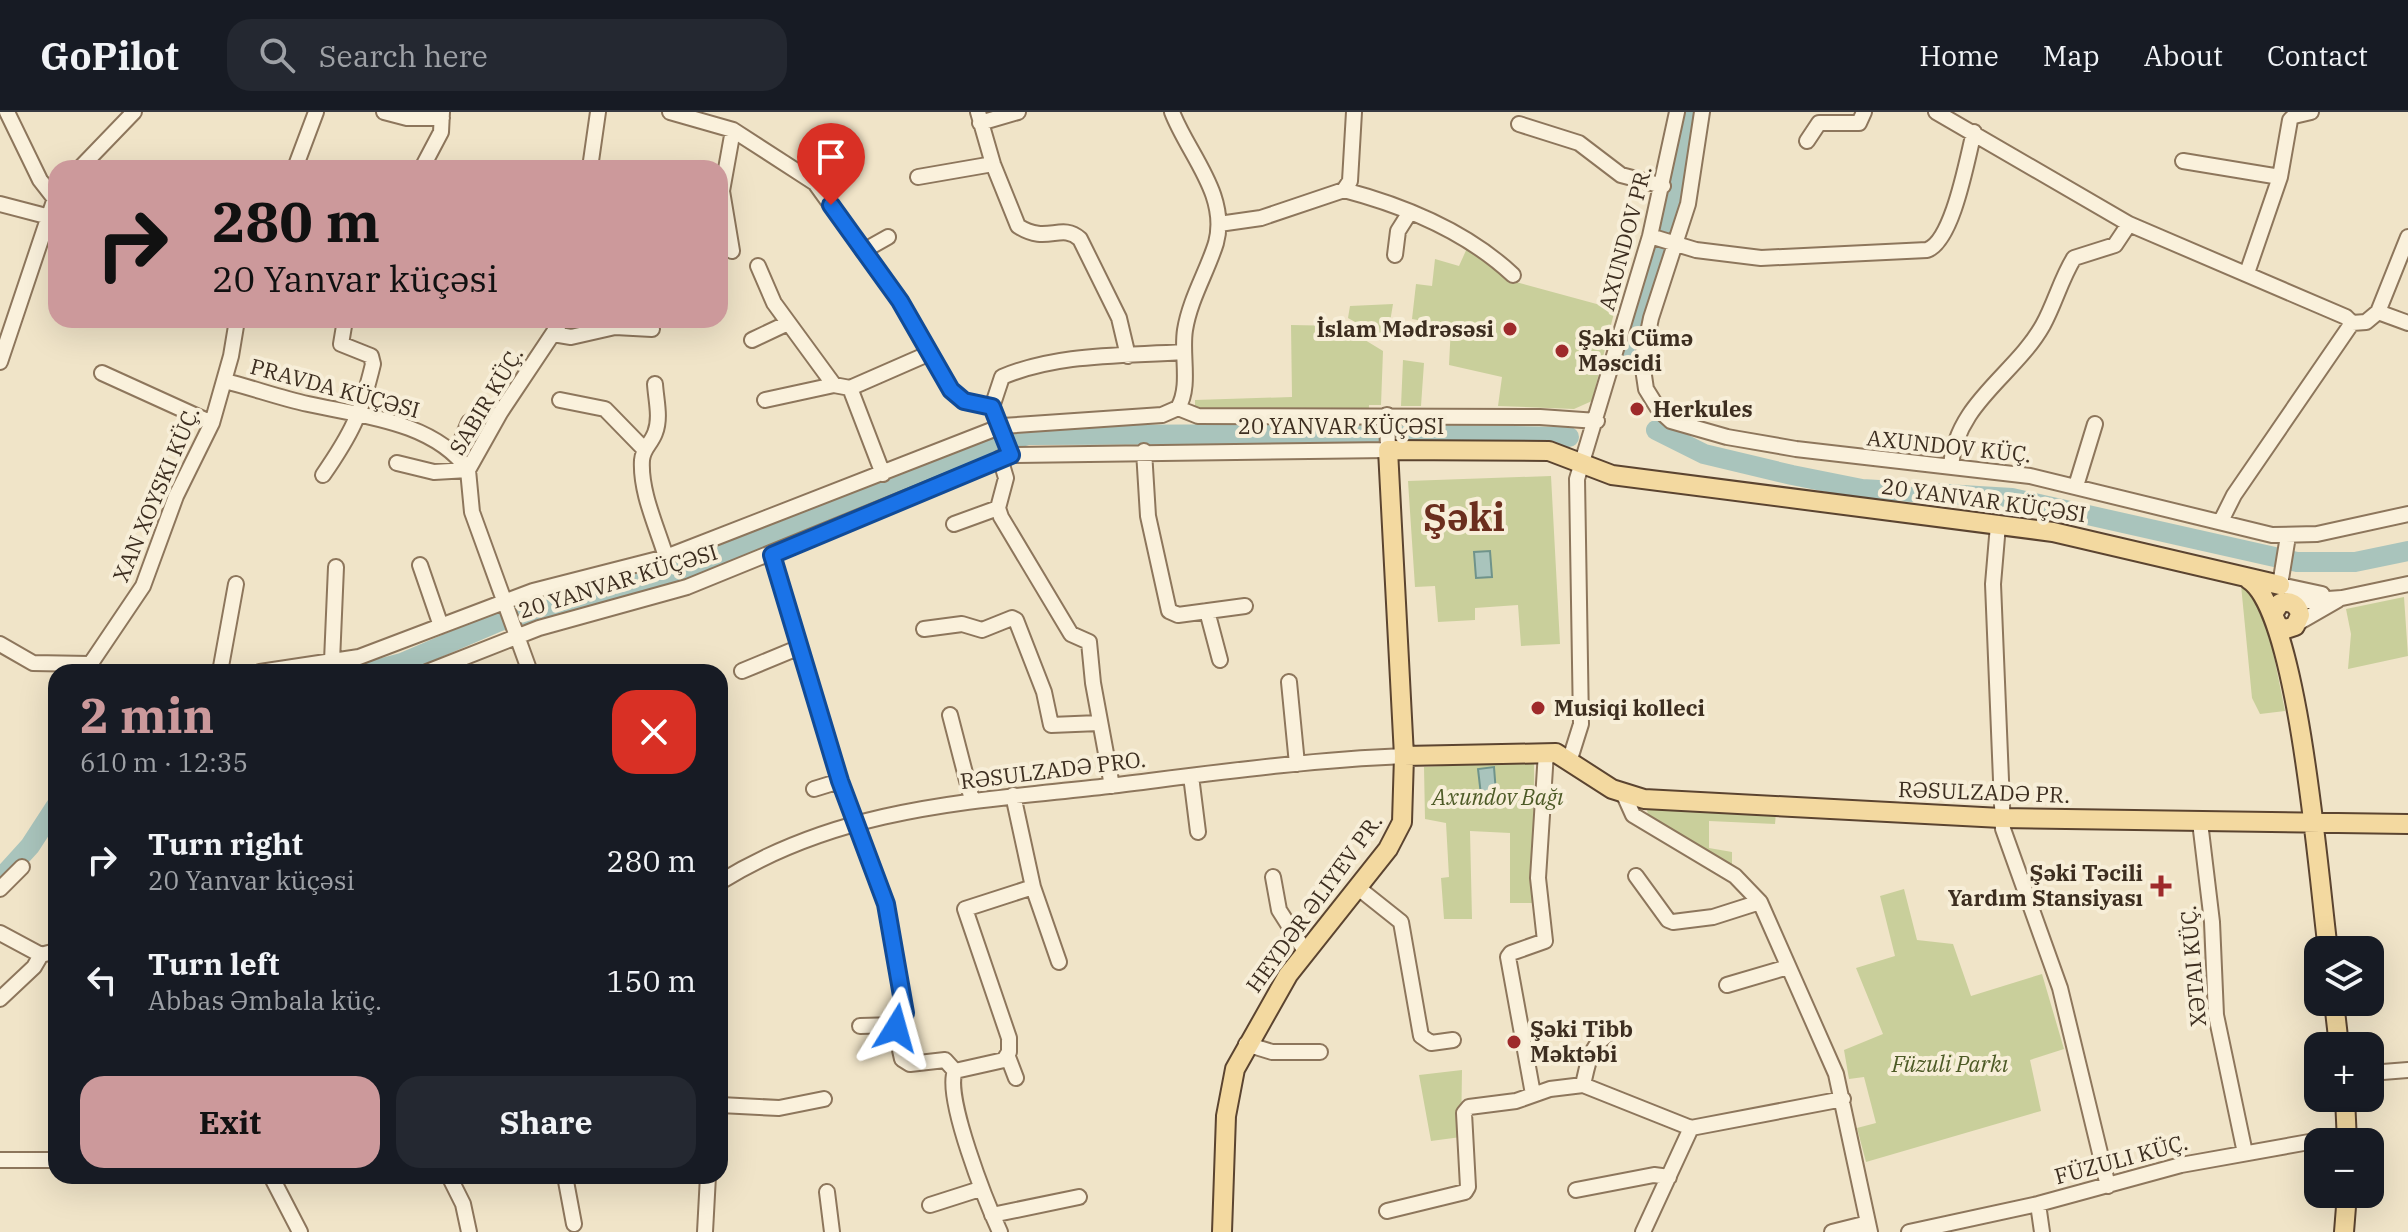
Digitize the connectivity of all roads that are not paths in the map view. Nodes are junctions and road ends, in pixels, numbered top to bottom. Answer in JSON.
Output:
{"nodes":[{"id":1,"x":7,"y":112,"type":"edge"},
{"id":2,"x":134,"y":112,"type":"edge"},
{"id":3,"x":316,"y":112,"type":"edge"},
{"id":4,"x":384,"y":112,"type":"edge"},
{"id":5,"x":598,"y":112,"type":"edge"},
{"id":6,"x":670,"y":112,"type":"edge"},
{"id":7,"x":1018,"y":112,"type":"edge"},
{"id":8,"x":1172,"y":112,"type":"edge"},
{"id":9,"x":1354,"y":112,"type":"edge"},
{"id":10,"x":1677,"y":112,"type":"edge"},
{"id":11,"x":1702,"y":112,"type":"edge"},
{"id":12,"x":1864,"y":112,"type":"edge"},
{"id":13,"x":1936,"y":112,"type":"edge"},
{"id":14,"x":1971,"y":112,"type":"edge"},
{"id":15,"x":2311,"y":112,"type":"edge"},
{"id":16,"x":442,"y":115,"type":"edge"},
{"id":17,"x":715,"y":117,"type":"edge"},
{"id":18,"x":979,"y":117,"type":"edge"},
{"id":19,"x":1519,"y":124,"type":"dead end"},
{"id":20,"x":1968,"y":129,"type":"junction"},
{"id":21,"x":733,"y":130,"type":"junction"},
{"id":22,"x":1807,"y":141,"type":"dead end"},
{"id":23,"x":88,"y":160,"type":"edge"},
{"id":24,"x":298,"y":160,"type":"edge"},
{"id":25,"x":426,"y":160,"type":"edge"},
{"id":26,"x":591,"y":160,"type":"edge"},
{"id":27,"x":728,"y":160,"type":"edge"},
{"id":28,"x":2183,"y":161,"type":"dead end"},
{"id":29,"x":993,"y":164,"type":"junction"},
{"id":30,"x":918,"y":177,"type":"dead end"},
{"id":31,"x":2280,"y":177,"type":"junction"},
{"id":32,"x":1663,"y":186,"type":"junction"},
{"id":33,"x":48,"y":189,"type":"edge"},
{"id":34,"x":1344,"y":190,"type":"junction"},
{"id":35,"x":0,"y":204,"type":"edge"},
{"id":36,"x":48,"y":212,"type":"edge"},
{"id":37,"x":1410,"y":212,"type":"junction"},
{"id":38,"x":46,"y":216,"type":"junction"},
{"id":39,"x":1219,"y":224,"type":"junction"},
{"id":40,"x":2129,"y":224,"type":"junction"},
{"id":41,"x":728,"y":227,"type":"edge"},
{"id":42,"x":888,"y":237,"type":"dead end"},
{"id":43,"x":2408,"y":237,"type":"edge"},
{"id":44,"x":40,"y":239,"type":"junction"},
{"id":45,"x":1663,"y":240,"type":"junction"},
{"id":46,"x":48,"y":242,"type":"edge"},
{"id":47,"x":732,"y":251,"type":"dead end"},
{"id":48,"x":863,"y":251,"type":"junction"},
{"id":49,"x":1395,"y":255,"type":"dead end"},
{"id":50,"x":2403,"y":261,"type":"edge"},
{"id":51,"x":758,"y":266,"type":"dead end"},
{"id":52,"x":2247,"y":273,"type":"junction"},
{"id":53,"x":1513,"y":275,"type":"dead end"},
{"id":54,"x":2378,"y":312,"type":"junction"},
{"id":55,"x":788,"y":323,"type":"junction"},
{"id":56,"x":2352,"y":323,"type":"junction"},
{"id":57,"x":2408,"y":323,"type":"edge"},
{"id":58,"x":233,"y":328,"type":"edge"},
{"id":59,"x":344,"y":328,"type":"edge"},
{"id":60,"x":555,"y":328,"type":"edge"},
{"id":61,"x":560,"y":328,"type":"edge"},
{"id":62,"x":611,"y":328,"type":"edge"},
{"id":63,"x":634,"y":328,"type":"edge"},
{"id":64,"x":652,"y":329,"type":"dead end"},
{"id":65,"x":752,"y":340,"type":"dead end"},
{"id":66,"x":1183,"y":352,"type":"junction"},
{"id":67,"x":930,"y":353,"type":"junction"},
{"id":68,"x":1128,"y":356,"type":"junction"},
{"id":69,"x":0,"y":362,"type":"edge"},
{"id":70,"x":102,"y":373,"type":"dead end"},
{"id":71,"x":225,"y":381,"type":"junction"},
{"id":72,"x":655,"y":384,"type":"dead end"},
{"id":73,"x":834,"y":385,"type":"junction"},
{"id":74,"x":850,"y":388,"type":"junction"},
{"id":75,"x":560,"y":400,"type":"dead end"},
{"id":76,"x":765,"y":400,"type":"dead end"},
{"id":77,"x":992,"y":407,"type":"junction"},
{"id":78,"x":1178,"y":408,"type":"junction"},
{"id":79,"x":361,"y":414,"type":"junction"},
{"id":80,"x":1387,"y":420,"type":"junction"},
{"id":81,"x":1597,"y":421,"type":"junction"},
{"id":82,"x":469,"y":422,"type":"dead end"},
{"id":83,"x":212,"y":423,"type":"junction"},
{"id":84,"x":2095,"y":424,"type":"dead end"},
{"id":85,"x":1002,"y":426,"type":"junction"},
{"id":86,"x":1388,"y":446,"type":"junction"},
{"id":87,"x":644,"y":449,"type":"junction"},
{"id":88,"x":1144,"y":451,"type":"junction"},
{"id":89,"x":456,"y":453,"type":"junction"},
{"id":90,"x":1006,"y":457,"type":"junction"},
{"id":91,"x":397,"y":463,"type":"dead end"},
{"id":92,"x":1580,"y":465,"type":"junction"},
{"id":93,"x":1951,"y":466,"type":"junction"},
{"id":94,"x":468,"y":470,"type":"junction"},
{"id":95,"x":883,"y":474,"type":"junction"},
{"id":96,"x":323,"y":475,"type":"dead end"},
{"id":97,"x":2076,"y":486,"type":"junction"},
{"id":98,"x":998,"y":508,"type":"junction"},
{"id":99,"x":2408,"y":514,"type":"edge"},
{"id":100,"x":2221,"y":521,"type":"junction"},
{"id":101,"x":954,"y":524,"type":"dead end"},
{"id":102,"x":1998,"y":525,"type":"junction"},
{"id":103,"x":2287,"y":543,"type":"junction"},
{"id":104,"x":772,"y":555,"type":"junction"},
{"id":105,"x":666,"y":557,"type":"junction"},
{"id":106,"x":420,"y":565,"type":"dead end"},
{"id":107,"x":336,"y":567,"type":"dead end"},
{"id":108,"x":2245,"y":576,"type":"junction"},
{"id":109,"x":236,"y":584,"type":"dead end"},
{"id":110,"x":2408,"y":584,"type":"edge"},
{"id":111,"x":2342,"y":598,"type":"junction"},
{"id":112,"x":502,"y":602,"type":"junction"},
{"id":113,"x":2285,"y":603,"type":"junction"},
{"id":114,"x":1245,"y":606,"type":"dead end"},
{"id":115,"x":1207,"y":611,"type":"junction"},
{"id":116,"x":441,"y":626,"type":"junction"},
{"id":117,"x":924,"y":629,"type":"dead end"},
{"id":118,"x":515,"y":637,"type":"junction"},
{"id":119,"x":0,"y":644,"type":"edge"},
{"id":120,"x":800,"y":647,"type":"junction"},
{"id":121,"x":1220,"y":660,"type":"dead end"},
{"id":122,"x":332,"y":661,"type":"junction"},
{"id":123,"x":48,"y":664,"type":"edge"},
{"id":124,"x":90,"y":664,"type":"edge"},
{"id":125,"x":221,"y":664,"type":"edge"},
{"id":126,"x":312,"y":664,"type":"edge"},
{"id":127,"x":447,"y":664,"type":"edge"},
{"id":128,"x":527,"y":664,"type":"edge"},
{"id":129,"x":742,"y":671,"type":"dead end"},
{"id":130,"x":1289,"y":682,"type":"dead end"},
{"id":131,"x":950,"y":715,"type":"dead end"},
{"id":132,"x":1099,"y":723,"type":"junction"},
{"id":133,"x":1546,"y":752,"type":"junction"},
{"id":134,"x":1404,"y":756,"type":"junction"},
{"id":135,"x":1570,"y":759,"type":"junction"},
{"id":136,"x":1297,"y":764,"type":"junction"},
{"id":137,"x":1191,"y":776,"type":"junction"},
{"id":138,"x":840,"y":781,"type":"junction"},
{"id":139,"x":1112,"y":786,"type":"junction"},
{"id":140,"x":814,"y":789,"type":"dead end"},
{"id":141,"x":1013,"y":795,"type":"junction"},
{"id":142,"x":1624,"y":795,"type":"junction"},
{"id":143,"x":972,"y":800,"type":"junction"},
{"id":144,"x":2001,"y":818,"type":"junction"},
{"id":145,"x":2200,"y":822,"type":"junction"},
{"id":146,"x":2312,"y":822,"type":"junction"},
{"id":147,"x":855,"y":823,"type":"junction"},
{"id":148,"x":2408,"y":824,"type":"edge"},
{"id":149,"x":1198,"y":832,"type":"dead end"},
{"id":150,"x":22,"y":867,"type":"dead end"},
{"id":151,"x":1636,"y":876,"type":"dead end"},
{"id":152,"x":728,"y":877,"type":"edge"},
{"id":153,"x":1273,"y":877,"type":"dead end"},
{"id":154,"x":1033,"y":887,"type":"junction"},
{"id":155,"x":1357,"y":887,"type":"junction"},
{"id":156,"x":0,"y":889,"type":"edge"},
{"id":157,"x":1760,"y":902,"type":"junction"},
{"id":158,"x":0,"y":933,"type":"edge"},
{"id":159,"x":2326,"y":936,"type":"edge"},
{"id":160,"x":1305,"y":951,"type":"junction"},
{"id":161,"x":48,"y":953,"type":"edge"},
{"id":162,"x":1059,"y":962,"type":"dead end"},
{"id":163,"x":1788,"y":967,"type":"junction"},
{"id":164,"x":1727,"y":985,"type":"dead end"},
{"id":165,"x":0,"y":999,"type":"edge"},
{"id":166,"x":898,"y":1025,"type":"junction"},
{"id":167,"x":860,"y":1026,"type":"dead end"},
{"id":168,"x":1611,"y":1033,"type":"dead end"},
{"id":169,"x":1453,"y":1040,"type":"dead end"},
{"id":170,"x":1246,"y":1044,"type":"junction"},
{"id":171,"x":1320,"y":1052,"type":"dead end"},
{"id":172,"x":1008,"y":1057,"type":"junction"},
{"id":173,"x":2408,"y":1070,"type":"edge"},
{"id":174,"x":955,"y":1071,"type":"junction"},
{"id":175,"x":2384,"y":1072,"type":"edge"},
{"id":176,"x":1016,"y":1078,"type":"dead end"},
{"id":177,"x":1583,"y":1085,"type":"junction"},
{"id":178,"x":1533,"y":1094,"type":"junction"},
{"id":179,"x":824,"y":1099,"type":"dead end"},
{"id":180,"x":1843,"y":1099,"type":"junction"},
{"id":181,"x":728,"y":1105,"type":"edge"},
{"id":182,"x":1691,"y":1128,"type":"junction"},
{"id":183,"x":2304,"y":1145,"type":"edge"},
{"id":184,"x":2245,"y":1153,"type":"junction"},
{"id":185,"x":0,"y":1160,"type":"edge"},
{"id":186,"x":48,"y":1160,"type":"edge"},
{"id":187,"x":1669,"y":1177,"type":"junction"},
{"id":188,"x":275,"y":1184,"type":"edge"},
{"id":189,"x":453,"y":1184,"type":"edge"},
{"id":190,"x":566,"y":1184,"type":"edge"},
{"id":191,"x":708,"y":1184,"type":"edge"},
{"id":192,"x":2108,"y":1186,"type":"junction"},
{"id":193,"x":980,"y":1189,"type":"junction"},
{"id":194,"x":1576,"y":1190,"type":"dead end"},
{"id":195,"x":827,"y":1192,"type":"dead end"},
{"id":196,"x":1079,"y":1197,"type":"dead end"},
{"id":197,"x":2038,"y":1204,"type":"junction"},
{"id":198,"x":930,"y":1205,"type":"dead end"},
{"id":199,"x":2346,"y":1208,"type":"edge"},
{"id":200,"x":1387,"y":1211,"type":"dead end"},
{"id":201,"x":992,"y":1215,"type":"junction"},
{"id":202,"x":574,"y":1224,"type":"dead end"},
{"id":203,"x":1869,"y":1227,"type":"edge"},
{"id":204,"x":300,"y":1232,"type":"edge"},
{"id":205,"x":469,"y":1232,"type":"edge"},
{"id":206,"x":705,"y":1232,"type":"edge"},
{"id":207,"x":832,"y":1232,"type":"edge"},
{"id":208,"x":1000,"y":1232,"type":"edge"},
{"id":209,"x":1222,"y":1232,"type":"edge"},
{"id":210,"x":1643,"y":1232,"type":"edge"},
{"id":211,"x":1832,"y":1232,"type":"edge"},
{"id":212,"x":1909,"y":1232,"type":"edge"},
{"id":213,"x":2042,"y":1232,"type":"edge"},
{"id":214,"x":2344,"y":1232,"type":"edge"}],
"edges":[{"from":1,"to":33,"type":"street"},
{"from":2,"to":23,"type":"street"},
{"from":3,"to":24,"type":"street"},
{"from":4,"to":16,"type":"street"},
{"from":5,"to":26,"type":"street"},
{"from":6,"to":17,"type":"street"},
{"from":7,"to":18,"type":"street"},
{"from":8,"to":39,"type":"street"},
{"from":9,"to":34,"type":"street"},
{"from":10,"to":32,"type":"street","name":"AXUNDOV PR."},
{"from":11,"to":45,"type":"street"},
{"from":12,"to":22,"type":"street"},
{"from":13,"to":20,"type":"street"},
{"from":14,"to":20,"type":"street"},
{"from":15,"to":31,"type":"street"},
{"from":16,"to":25,"type":"street"},
{"from":17,"to":21,"type":"street"},
{"from":18,"to":29,"type":"street"},
{"from":19,"to":32,"type":"street"},
{"from":20,"to":40,"type":"street"},
{"from":20,"to":45,"type":"street"},
{"from":21,"to":27,"type":"street"},
{"from":21,"to":48,"type":"street"},
{"from":28,"to":31,"type":"street"},
{"from":29,"to":30,"type":"street"},
{"from":29,"to":68,"type":"street"},
{"from":31,"to":52,"type":"street"},
{"from":32,"to":45,"type":"street","name":"AXUNDOV PR."},
{"from":34,"to":37,"type":"street"},
{"from":34,"to":39,"type":"street"},
{"from":35,"to":38,"type":"street"},
{"from":36,"to":38,"type":"street"},
{"from":37,"to":49,"type":"street"},
{"from":37,"to":53,"type":"street"},
{"from":38,"to":44,"type":"street"},
{"from":39,"to":66,"type":"street"},
{"from":40,"to":52,"type":"street"},
{"from":40,"to":93,"type":"street"},
{"from":41,"to":47,"type":"street"},
{"from":42,"to":48,"type":"street"},
{"from":43,"to":50,"type":"street"},
{"from":44,"to":46,"type":"street"},
{"from":44,"to":69,"type":"street"},
{"from":45,"to":81,"type":"street","name":"AXUNDOV PR."},
{"from":45,"to":93,"type":"street","name":"AXUNDOV KÜÇ."},
{"from":48,"to":67,"type":"street"},
{"from":50,"to":54,"type":"street"},
{"from":51,"to":55,"type":"street"},
{"from":52,"to":56,"type":"street"},
{"from":54,"to":56,"type":"street"},
{"from":54,"to":57,"type":"street"},
{"from":55,"to":65,"type":"street"},
{"from":55,"to":73,"type":"street"},
{"from":56,"to":100,"type":"street"},
{"from":58,"to":71,"type":"street","name":"XAN XOYSKI KÜÇ."},
{"from":59,"to":79,"type":"street"},
{"from":60,"to":94,"type":"street","name":"SABIR KÜÇ."},
{"from":61,"to":62,"type":"street"},
{"from":63,"to":64,"type":"street"},
{"from":66,"to":68,"type":"street"},
{"from":66,"to":78,"type":"street"},
{"from":67,"to":74,"type":"street"},
{"from":67,"to":77,"type":"street"},
{"from":68,"to":77,"type":"street"},
{"from":70,"to":83,"type":"street"},
{"from":71,"to":79,"type":"street","name":"PRAVDA KÜÇƏSI"},
{"from":71,"to":83,"type":"street","name":"XAN XOYSKI KÜÇ."},
{"from":72,"to":87,"type":"street"},
{"from":73,"to":74,"type":"street"},
{"from":73,"to":76,"type":"street"},
{"from":74,"to":95,"type":"street"},
{"from":75,"to":87,"type":"street"},
{"from":77,"to":85,"type":"street"},
{"from":78,"to":80,"type":"street"},
{"from":78,"to":85,"type":"street"},
{"from":79,"to":89,"type":"street","name":"PRAVDA KÜÇƏSI"},
{"from":79,"to":96,"type":"street"},
{"from":80,"to":81,"type":"street"},
{"from":80,"to":86,"type":"street"},
{"from":81,"to":92,"type":"street","name":"AXUNDOV PR."},
{"from":82,"to":89,"type":"street"},
{"from":83,"to":124,"type":"street","name":"XAN XOYSKI KÜÇ."},
{"from":84,"to":97,"type":"street"},
{"from":85,"to":90,"type":"street"},
{"from":85,"to":95,"type":"street"},
{"from":86,"to":88,"type":"street","name":"20 YANVAR KÜÇƏSI"},
{"from":86,"to":92,"type":"main road","name":"20 YANVAR KÜÇƏSI"},
{"from":86,"to":134,"type":"main road","name":"HEYDƏR ƏLIYEV PR."},
{"from":87,"to":105,"type":"street"},
{"from":88,"to":90,"type":"street","name":"20 YANVAR KÜÇƏSI"},
{"from":88,"to":115,"type":"street"},
{"from":89,"to":94,"type":"street","name":"PRAVDA KÜÇƏSI"},
{"from":90,"to":98,"type":"street"},
{"from":90,"to":104,"type":"street","name":"20 YANVAR KÜÇƏSI"},
{"from":91,"to":94,"type":"street"},
{"from":92,"to":102,"type":"main road","name":"20 YANVAR KÜÇƏSI"},
{"from":92,"to":135,"type":"street"},
{"from":93,"to":97,"type":"street","name":"AXUNDOV KÜÇ."},
{"from":94,"to":112,"type":"street","name":"SABIR KÜÇ."},
{"from":95,"to":105,"type":"street"},
{"from":97,"to":100,"type":"street","name":"AXUNDOV KÜÇ."},
{"from":98,"to":101,"type":"street"},
{"from":98,"to":132,"type":"street"},
{"from":99,"to":103,"type":"street","name":"AXUNDOV KÜÇ."},
{"from":100,"to":103,"type":"street","name":"AXUNDOV KÜÇ."},
{"from":102,"to":108,"type":"main road","name":"20 YANVAR KÜÇƏSI"},
{"from":102,"to":144,"type":"street"},
{"from":103,"to":113,"type":"street"},
{"from":104,"to":118,"type":"street","name":"20 YANVAR KÜÇƏSI"},
{"from":104,"to":120,"type":"street"},
{"from":105,"to":112,"type":"street"},
{"from":106,"to":116,"type":"street"},
{"from":107,"to":122,"type":"street"},
{"from":108,"to":113,"type":"main road","name":"20 YANVAR KÜÇƏSI"},
{"from":108,"to":113,"type":"main road"},
{"from":109,"to":125,"type":"street"},
{"from":110,"to":111,"type":"street"},
{"from":111,"to":113,"type":"street"},
{"from":111,"to":113,"type":"street"},
{"from":112,"to":116,"type":"street"},
{"from":112,"to":118,"type":"street","name":"SABIR KÜÇ."},
{"from":113,"to":146,"type":"main road"},
{"from":114,"to":115,"type":"street"},
{"from":115,"to":121,"type":"street"},
{"from":116,"to":122,"type":"street"},
{"from":117,"to":132,"type":"street"},
{"from":118,"to":127,"type":"street","name":"20 YANVAR KÜÇƏSI"},
{"from":118,"to":128,"type":"street","name":"SABIR KÜÇ."},
{"from":119,"to":123,"type":"street"},
{"from":120,"to":129,"type":"street"},
{"from":120,"to":138,"type":"street"},
{"from":122,"to":126,"type":"street"},
{"from":130,"to":136,"type":"street"},
{"from":131,"to":143,"type":"street"},
{"from":132,"to":139,"type":"street"},
{"from":133,"to":134,"type":"main road","name":"RƏSULZADƏ PR."},
{"from":133,"to":135,"type":"main road","name":"RƏSULZADƏ PR."},
{"from":133,"to":178,"type":"street"},
{"from":134,"to":136,"type":"street","name":"RƏSULZADƏ PRO."},
{"from":134,"to":155,"type":"main road","name":"HEYDƏR ƏLIYEV PR."},
{"from":135,"to":142,"type":"main road","name":"RƏSULZADƏ PR."},
{"from":136,"to":137,"type":"street","name":"RƏSULZADƏ PRO."},
{"from":137,"to":139,"type":"street","name":"RƏSULZADƏ PRO."},
{"from":137,"to":149,"type":"street"},
{"from":138,"to":140,"type":"street"},
{"from":138,"to":147,"type":"street"},
{"from":139,"to":141,"type":"street","name":"RƏSULZADƏ PRO."},
{"from":141,"to":143,"type":"street","name":"RƏSULZADƏ PRO."},
{"from":141,"to":154,"type":"street"},
{"from":142,"to":144,"type":"main road","name":"RƏSULZADƏ PR."},
{"from":142,"to":157,"type":"street"},
{"from":143,"to":147,"type":"street","name":"RƏSULZADƏ PRO."},
{"from":144,"to":145,"type":"main road","name":"RƏSULZADƏ PR."},
{"from":144,"to":192,"type":"street"},
{"from":145,"to":146,"type":"main road","name":"RƏSULZADƏ PR."},
{"from":145,"to":184,"type":"street","name":"XƏTAI KÜÇ."},
{"from":146,"to":148,"type":"main road","name":"RƏSULZADƏ PR."},
{"from":146,"to":159,"type":"main road"},
{"from":147,"to":152,"type":"street","name":"RƏSULZADƏ PRO."},
{"from":147,"to":166,"type":"street"},
{"from":150,"to":156,"type":"street"},
{"from":151,"to":157,"type":"street"},
{"from":153,"to":160,"type":"street"},
{"from":154,"to":162,"type":"street"},
{"from":154,"to":172,"type":"street"},
{"from":155,"to":160,"type":"main road","name":"HEYDƏR ƏLIYEV PR."},
{"from":155,"to":169,"type":"street"},
{"from":157,"to":163,"type":"street"},
{"from":158,"to":161,"type":"street"},
{"from":160,"to":170,"type":"main road","name":"HEYDƏR ƏLIYEV PR."},
{"from":161,"to":165,"type":"street"},
{"from":163,"to":164,"type":"street"},
{"from":163,"to":180,"type":"street"},
{"from":166,"to":167,"type":"street"},
{"from":166,"to":174,"type":"street"},
{"from":168,"to":177,"type":"street"},
{"from":170,"to":171,"type":"street"},
{"from":170,"to":209,"type":"main road","name":"HEYDƏR ƏLIYEV PR."},
{"from":172,"to":174,"type":"street"},
{"from":172,"to":176,"type":"street"},
{"from":173,"to":175,"type":"street"},
{"from":174,"to":193,"type":"street"},
{"from":177,"to":178,"type":"street"},
{"from":177,"to":182,"type":"street"},
{"from":178,"to":200,"type":"street"},
{"from":179,"to":181,"type":"street"},
{"from":180,"to":182,"type":"street"},
{"from":180,"to":203,"type":"street"},
{"from":182,"to":187,"type":"street"},
{"from":183,"to":184,"type":"street","name":"FÜZULI KÜÇ."},
{"from":184,"to":192,"type":"street","name":"FÜZULI KÜÇ."},
{"from":185,"to":186,"type":"street"},
{"from":187,"to":194,"type":"street"},
{"from":187,"to":210,"type":"street"},
{"from":188,"to":204,"type":"street"},
{"from":189,"to":205,"type":"street"},
{"from":190,"to":202,"type":"street"},
{"from":191,"to":206,"type":"street"},
{"from":192,"to":197,"type":"street","name":"FÜZULI KÜÇ."},
{"from":193,"to":198,"type":"street"},
{"from":193,"to":201,"type":"street"},
{"from":195,"to":207,"type":"street"},
{"from":196,"to":201,"type":"street"},
{"from":197,"to":212,"type":"street","name":"FÜZULI KÜÇ."},
{"from":197,"to":213,"type":"street"},
{"from":199,"to":214,"type":"main road"},
{"from":201,"to":208,"type":"street"},
{"from":203,"to":211,"type":"street"}]}
